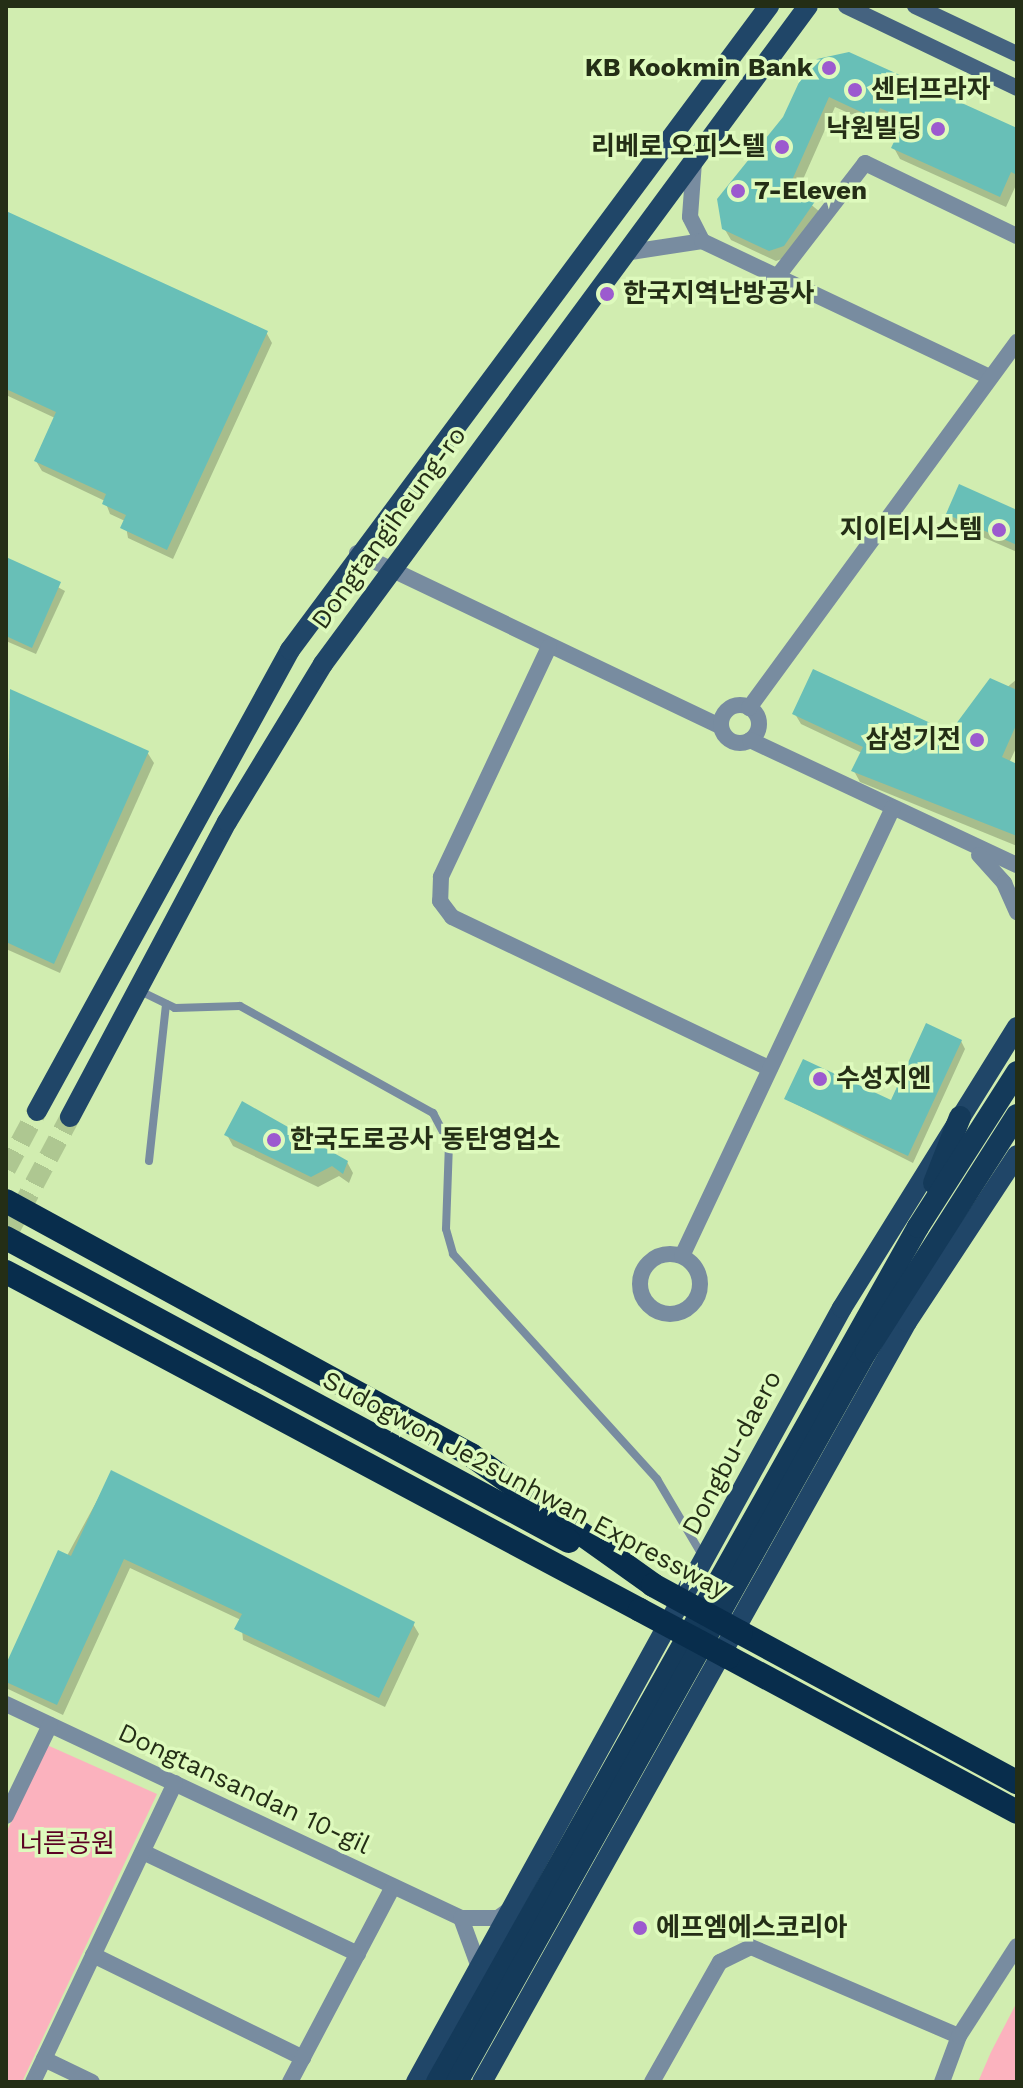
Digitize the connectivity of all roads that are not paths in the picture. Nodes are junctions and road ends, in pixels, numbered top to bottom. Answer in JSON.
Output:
{"nodes":[{"id":1,"x":769,"y":6,"type":"edge"},
{"id":2,"x":808,"y":6,"type":"edge"},
{"id":3,"x":846,"y":6,"type":"edge"},
{"id":4,"x":915,"y":6,"type":"edge"},
{"id":5,"x":1017,"y":54,"type":"edge"},
{"id":6,"x":1017,"y":88,"type":"edge"},
{"id":7,"x":694,"y":162,"type":"junction"},
{"id":8,"x":1017,"y":236,"type":"edge"},
{"id":9,"x":702,"y":241,"type":"junction"},
{"id":10,"x":624,"y":253,"type":"junction"},
{"id":11,"x":777,"y":277,"type":"junction"},
{"id":12,"x":1017,"y":342,"type":"edge"},
{"id":13,"x":990,"y":377,"type":"junction"},
{"id":14,"x":357,"y":553,"type":"junction"},
{"id":15,"x":385,"y":572,"type":"junction"},
{"id":16,"x":549,"y":647,"type":"junction"},
{"id":17,"x":749,"y":708,"type":"junction"},
{"id":18,"x":721,"y":727,"type":"junction"},
{"id":19,"x":750,"y":740,"type":"junction"},
{"id":20,"x":893,"y":808,"type":"junction"},
{"id":21,"x":966,"y":843,"type":"junction"},
{"id":22,"x":1017,"y":865,"type":"edge"},
{"id":23,"x":1017,"y":912,"type":"edge"},
{"id":24,"x":137,"y":990,"type":"junction"},
{"id":25,"x":166,"y":1004,"type":"junction"},
{"id":26,"x":1017,"y":1027,"type":"edge"},
{"id":27,"x":770,"y":1069,"type":"junction"},
{"id":28,"x":1017,"y":1072,"type":"edge"},
{"id":29,"x":37,"y":1111,"type":"tunnel mouth"},
{"id":30,"x":1017,"y":1115,"type":"edge"},
{"id":31,"x":70,"y":1117,"type":"tunnel mouth"},
{"id":32,"x":960,"y":1117,"type":"junction"},
{"id":33,"x":1017,"y":1144,"type":"edge"},
{"id":34,"x":1017,"y":1155,"type":"edge"},
{"id":35,"x":149,"y":1161,"type":"dead end"},
{"id":36,"x":8,"y":1202,"type":"edge"},
{"id":37,"x":918,"y":1227,"type":"junction"},
{"id":38,"x":6,"y":1238,"type":"edge"},
{"id":39,"x":682,"y":1256,"type":"dead end"},
{"id":40,"x":6,"y":1272,"type":"edge"},
{"id":41,"x":917,"y":1272,"type":"junction"},
{"id":42,"x":6,"y":1284,"type":"edge"},
{"id":43,"x":114,"y":1332,"type":"junction"},
{"id":44,"x":705,"y":1561,"type":"junction"},
{"id":45,"x":653,"y":1585,"type":"junction"},
{"id":46,"x":6,"y":1704,"type":"edge"},
{"id":47,"x":50,"y":1725,"type":"junction"},
{"id":48,"x":1017,"y":1782,"type":"edge"},
{"id":49,"x":175,"y":1783,"type":"junction"},
{"id":50,"x":1017,"y":1812,"type":"edge"},
{"id":51,"x":6,"y":1816,"type":"edge"},
{"id":52,"x":143,"y":1852,"type":"junction"},
{"id":53,"x":393,"y":1887,"type":"junction"},
{"id":54,"x":516,"y":1904,"type":"junction"},
{"id":55,"x":461,"y":1918,"type":"junction"},
{"id":56,"x":1017,"y":1946,"type":"edge"},
{"id":57,"x":358,"y":1954,"type":"junction"},
{"id":58,"x":93,"y":1955,"type":"junction"},
{"id":59,"x":480,"y":1970,"type":"junction"},
{"id":60,"x":959,"y":2036,"type":"junction"},
{"id":61,"x":303,"y":2058,"type":"junction"},
{"id":62,"x":44,"y":2059,"type":"junction"},
{"id":63,"x":33,"y":2082,"type":"edge"},
{"id":64,"x":92,"y":2082,"type":"edge"},
{"id":65,"x":290,"y":2082,"type":"edge"},
{"id":66,"x":416,"y":2082,"type":"edge"},
{"id":67,"x":437,"y":2082,"type":"edge"},
{"id":68,"x":457,"y":2082,"type":"edge"},
{"id":69,"x":482,"y":2082,"type":"edge"},
{"id":70,"x":652,"y":2082,"type":"edge"},
{"id":71,"x":942,"y":2082,"type":"edge"}],
"edges":[{"from":1,"to":14,"type":"main road","name":"Dongtangiheung-ro"},
{"from":2,"to":7,"type":"main road","name":"Dongtangiheung-ro"},
{"from":3,"to":6,"type":"main road"},
{"from":4,"to":5,"type":"main road"},
{"from":7,"to":9,"type":"street"},
{"from":7,"to":10,"type":"main road","name":"Dongtangiheung-ro"},
{"from":8,"to":11,"type":"street"},
{"from":9,"to":10,"type":"street"},
{"from":9,"to":11,"type":"street"},
{"from":10,"to":15,"type":"main road","name":"Dongtangiheung-ro"},
{"from":11,"to":13,"type":"street"},
{"from":12,"to":13,"type":"street"},
{"from":13,"to":17,"type":"street"},
{"from":14,"to":15,"type":"street"},
{"from":14,"to":29,"type":"main road","name":"Dongtangiheung-ro"},
{"from":15,"to":16,"type":"street"},
{"from":15,"to":24,"type":"main road","name":"Dongtangiheung-ro"},
{"from":16,"to":18,"type":"street"},
{"from":16,"to":27,"type":"street"},
{"from":17,"to":18,"type":"street"},
{"from":17,"to":19,"type":"street"},
{"from":18,"to":19,"type":"street"},
{"from":19,"to":20,"type":"street"},
{"from":20,"to":21,"type":"street"},
{"from":20,"to":27,"type":"street"},
{"from":21,"to":22,"type":"street"},
{"from":21,"to":23,"type":"street"},
{"from":24,"to":25,"type":"lane"},
{"from":24,"to":31,"type":"main road","name":"Dongtangiheung-ro"},
{"from":25,"to":35,"type":"lane"},
{"from":25,"to":44,"type":"lane"},
{"from":26,"to":32,"type":"main road","name":"Dongbu-daero"},
{"from":27,"to":39,"type":"street"},
{"from":28,"to":37,"type":"highway","name":"Dongbu-daero"},
{"from":30,"to":41,"type":"highway"},
{"from":32,"to":37,"type":"highway"},
{"from":32,"to":44,"type":"main road","name":"Dongbu-daero"},
{"from":33,"to":41,"type":"highway"},
{"from":34,"to":69,"type":"main road"},
{"from":36,"to":45,"type":"highway"},
{"from":37,"to":67,"type":"highway","name":"Dongbu-daero"},
{"from":38,"to":45,"type":"highway","name":"Sudogwon Je2sunhwan Expressway"},
{"from":40,"to":43,"type":"highway"},
{"from":41,"to":68,"type":"highway"},
{"from":42,"to":43,"type":"highway"},
{"from":43,"to":50,"type":"highway","bridge":true},
{"from":44,"to":54,"type":"main road","name":"Dongbu-daero"},
{"from":45,"to":48,"type":"highway","name":"Sudogwon Je2sunhwan Expressway","bridge":true},
{"from":46,"to":47,"type":"street","name":"Dongtansandan 10-gil"},
{"from":47,"to":49,"type":"street","name":"Dongtansandan 10-gil"},
{"from":47,"to":51,"type":"street"},
{"from":49,"to":52,"type":"street"},
{"from":49,"to":53,"type":"street","name":"Dongtansandan 10-gil"},
{"from":52,"to":57,"type":"street"},
{"from":52,"to":58,"type":"street"},
{"from":53,"to":55,"type":"street","name":"Dongtansandan 10-gil"},
{"from":53,"to":57,"type":"street"},
{"from":54,"to":55,"type":"street"},
{"from":54,"to":59,"type":"main road","name":"Dongbu-daero"},
{"from":55,"to":59,"type":"street"},
{"from":56,"to":60,"type":"street"},
{"from":57,"to":61,"type":"street"},
{"from":58,"to":61,"type":"street"},
{"from":58,"to":62,"type":"street"},
{"from":59,"to":66,"type":"main road","name":"Dongbu-daero"},
{"from":60,"to":70,"type":"street"},
{"from":60,"to":71,"type":"street"},
{"from":61,"to":65,"type":"street"},
{"from":62,"to":63,"type":"street"},
{"from":62,"to":64,"type":"street"}]}
